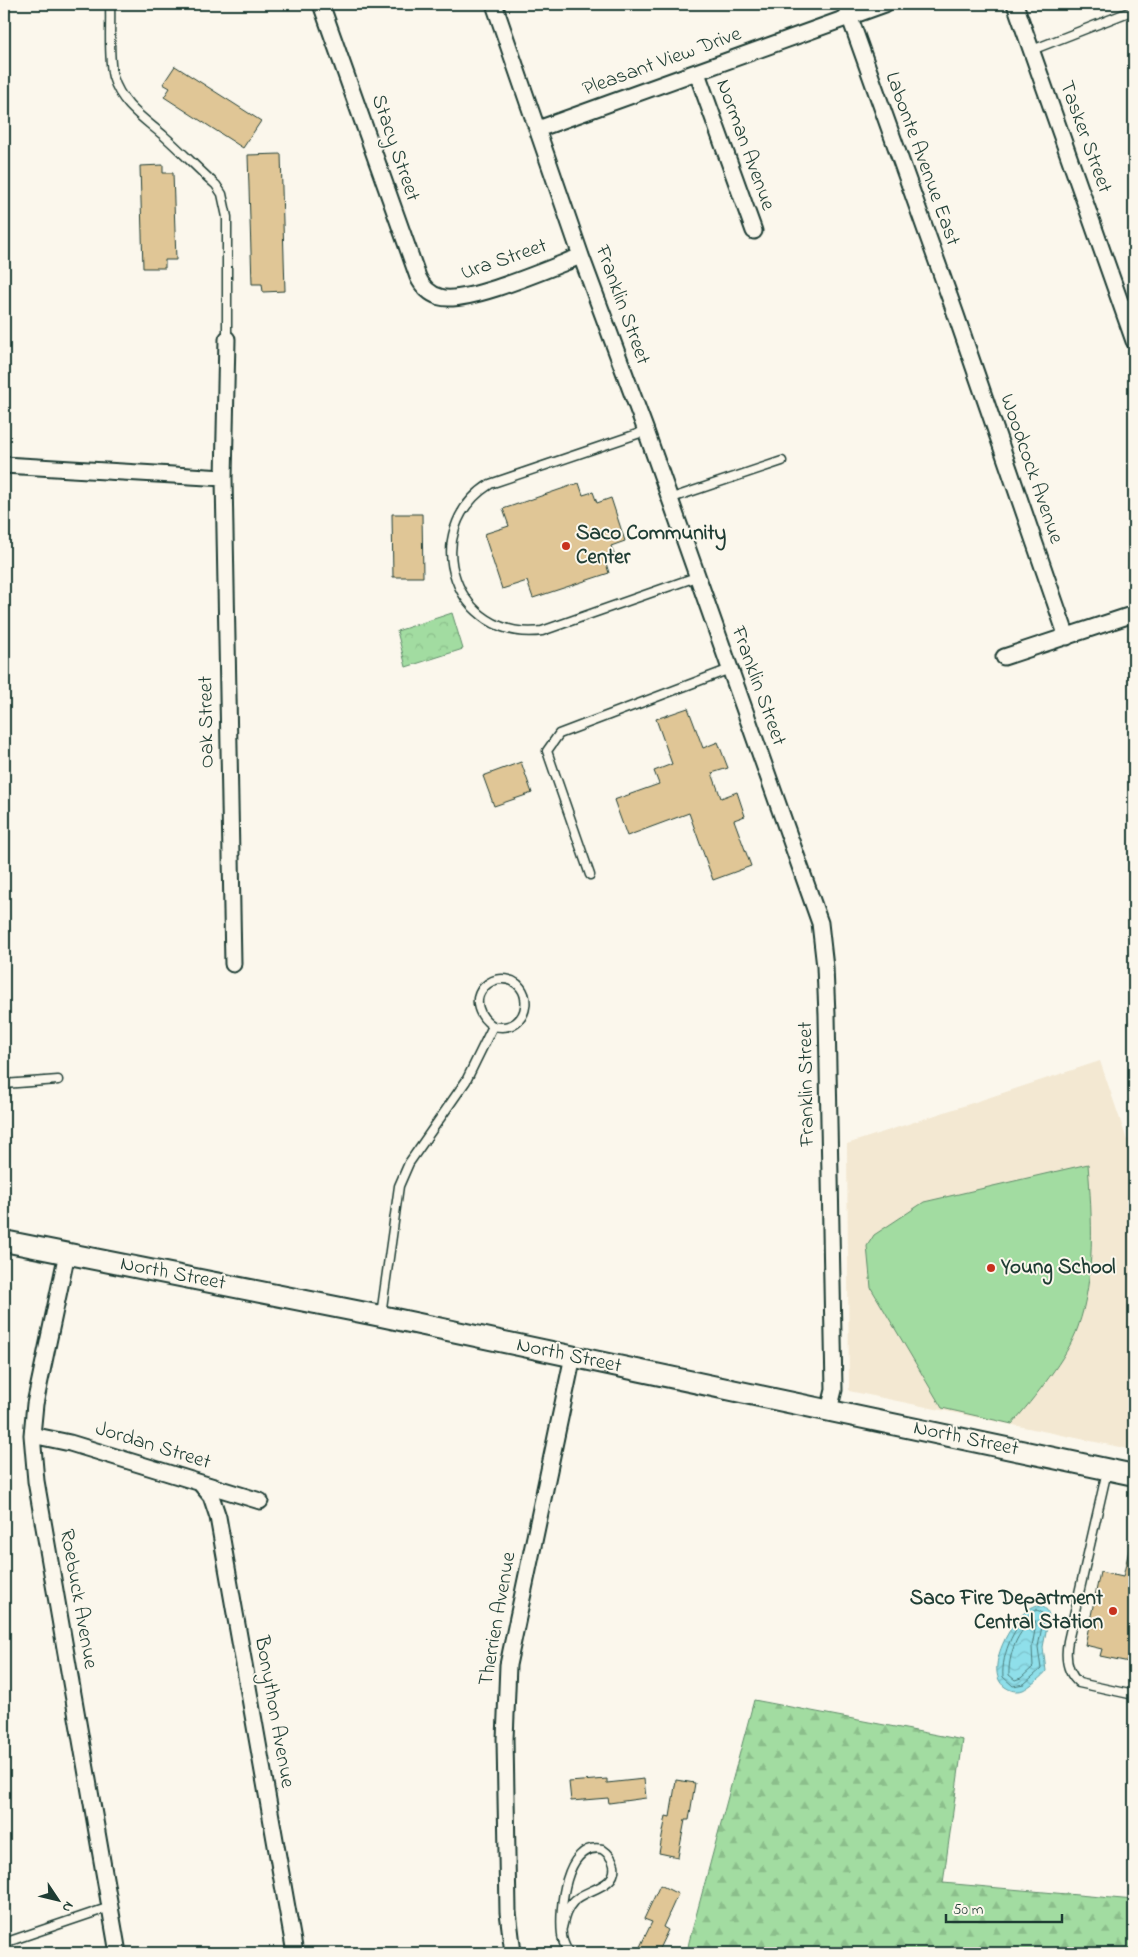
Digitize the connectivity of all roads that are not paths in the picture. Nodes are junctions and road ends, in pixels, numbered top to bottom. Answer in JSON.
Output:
{"nodes":[{"id":1,"x":110,"y":4,"type":"edge"},
{"id":2,"x":321,"y":4,"type":"edge"},
{"id":3,"x":494,"y":4,"type":"edge"},
{"id":4,"x":885,"y":4,"type":"edge"},
{"id":5,"x":1016,"y":4,"type":"edge"},
{"id":6,"x":847,"y":10,"type":"edge"},
{"id":7,"x":1134,"y":10,"type":"edge"},
{"id":8,"x":1032,"y":50,"type":"junction"},
{"id":9,"x":697,"y":73,"type":"junction"},
{"id":10,"x":538,"y":129,"type":"junction"},
{"id":11,"x":754,"y":231,"type":"dead end"},
{"id":12,"x":581,"y":256,"type":"junction"},
{"id":13,"x":440,"y":297,"type":"joint"},
{"id":14,"x":1129,"y":304,"type":"edge"},
{"id":15,"x":956,"y":315,"type":"joint"},
{"id":16,"x":227,"y":339,"type":"joint"},
{"id":17,"x":1134,"y":341,"type":"edge"},
{"id":18,"x":646,"y":431,"type":"junction"},
{"id":19,"x":782,"y":461,"type":"dead end"},
{"id":20,"x":4,"y":465,"type":"edge"},
{"id":21,"x":224,"y":478,"type":"junction"},
{"id":22,"x":669,"y":499,"type":"junction"},
{"id":23,"x":696,"y":577,"type":"junction"},
{"id":24,"x":1134,"y":614,"type":"edge"},
{"id":25,"x":1066,"y":637,"type":"junction"},
{"id":26,"x":1004,"y":657,"type":"dead end"},
{"id":27,"x":730,"y":669,"type":"junction"},
{"id":28,"x":590,"y":875,"type":"dead end"},
{"id":29,"x":233,"y":964,"type":"dead end"},
{"id":30,"x":493,"y":1026,"type":"junction"},
{"id":31,"x":58,"y":1080,"type":"dead end"},
{"id":32,"x":4,"y":1084,"type":"edge"},
{"id":33,"x":4,"y":1241,"type":"edge"},
{"id":34,"x":67,"y":1253,"type":"junction"},
{"id":35,"x":381,"y":1316,"type":"junction"},
{"id":36,"x":573,"y":1356,"type":"junction"},
{"id":37,"x":829,"y":1410,"type":"junction"},
{"id":38,"x":32,"y":1435,"type":"junction"},
{"id":39,"x":1108,"y":1469,"type":"junction"},
{"id":40,"x":1134,"y":1475,"type":"edge"},
{"id":41,"x":200,"y":1483,"type":"junction"},
{"id":42,"x":260,"y":1501,"type":"dead end"},
{"id":43,"x":1134,"y":1695,"type":"edge"},
{"id":44,"x":110,"y":1907,"type":"junction"},
{"id":45,"x":562,"y":1928,"type":"junction"},
{"id":46,"x":4,"y":1943,"type":"edge"},
{"id":47,"x":118,"y":1953,"type":"edge"},
{"id":48,"x":295,"y":1953,"type":"edge"},
{"id":49,"x":512,"y":1953,"type":"edge"},
{"id":50,"x":568,"y":1953,"type":"edge"}],
"edges":[{"from":1,"to":16,"type":"lane"},
{"from":2,"to":13,"type":"street","name":"Stacy Street"},
{"from":3,"to":10,"type":"street","name":"Franklin Street"},
{"from":4,"to":6,"type":"street","name":"Pleasant View Drive"},
{"from":5,"to":8,"type":"street","name":"Tasker Street"},
{"from":6,"to":9,"type":"street","name":"Pleasant View Drive"},
{"from":6,"to":15,"type":"street","name":"Labonte Avenue East"},
{"from":7,"to":8,"type":"lane"},
{"from":8,"to":14,"type":"street","name":"Tasker Street"},
{"from":9,"to":10,"type":"street","name":"Pleasant View Drive"},
{"from":9,"to":11,"type":"street","name":"Norman Avenue"},
{"from":10,"to":12,"type":"street","name":"Franklin Street"},
{"from":12,"to":13,"type":"street","name":"Ura Street"},
{"from":12,"to":18,"type":"street","name":"Franklin Street"},
{"from":14,"to":17,"type":"street","name":"Tasker Street"},
{"from":15,"to":25,"type":"street","name":"Woodcock Avenue"},
{"from":16,"to":21,"type":"street","name":"Oak Street"},
{"from":18,"to":22,"type":"street","name":"Franklin Street"},
{"from":18,"to":23,"type":"lane"},
{"from":19,"to":22,"type":"lane"},
{"from":20,"to":21,"type":"street"},
{"from":21,"to":29,"type":"street","name":"Oak Street"},
{"from":22,"to":23,"type":"street","name":"Franklin Street"},
{"from":23,"to":27,"type":"street","name":"Franklin Street"},
{"from":24,"to":25,"type":"street"},
{"from":25,"to":26,"type":"street"},
{"from":27,"to":28,"type":"lane"},
{"from":27,"to":37,"type":"street","name":"Franklin Street"},
{"from":30,"to":30,"type":"lane"},
{"from":30,"to":35,"type":"lane"},
{"from":31,"to":32,"type":"lane"},
{"from":33,"to":34,"type":"main road","name":"North Street"},
{"from":34,"to":35,"type":"main road","name":"North Street"},
{"from":34,"to":38,"type":"street","name":"Roebuck Avenue"},
{"from":35,"to":36,"type":"main road","name":"North Street"},
{"from":36,"to":37,"type":"main road","name":"North Street"},
{"from":36,"to":49,"type":"street","name":"Therrien Avenue"},
{"from":37,"to":39,"type":"main road","name":"North Street"},
{"from":38,"to":41,"type":"street","name":"Jordan Street"},
{"from":38,"to":44,"type":"street","name":"Roebuck Avenue"},
{"from":39,"to":40,"type":"main road","name":"North Street"},
{"from":39,"to":43,"type":"lane"},
{"from":41,"to":42,"type":"street","name":"Jordan Street"},
{"from":41,"to":48,"type":"street","name":"Bonython Avenue"},
{"from":44,"to":46,"type":"lane"},
{"from":44,"to":47,"type":"street","name":"Roebuck Avenue"},
{"from":45,"to":45,"type":"lane"},
{"from":45,"to":50,"type":"lane"}]}
